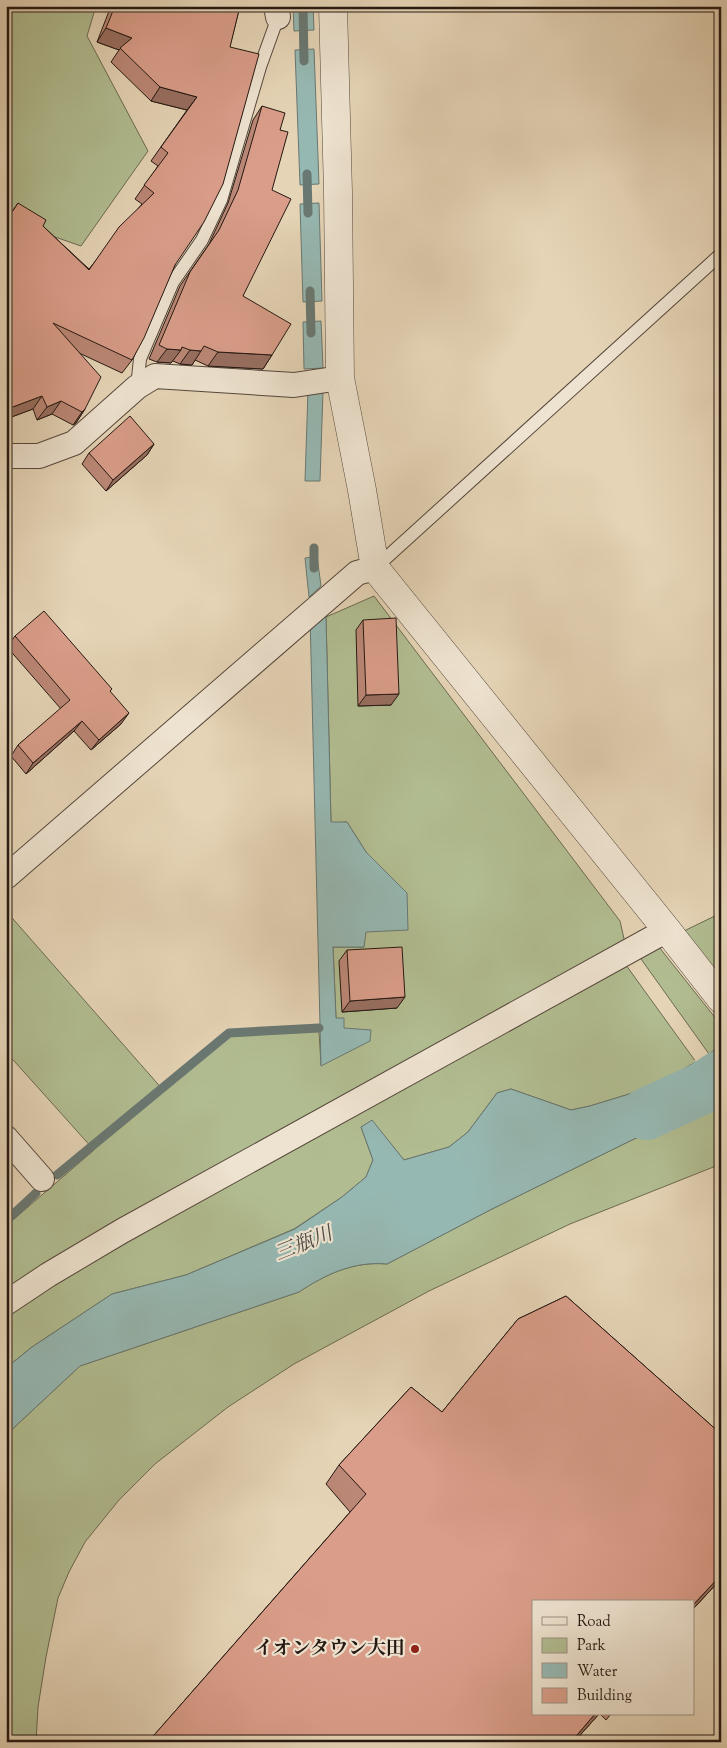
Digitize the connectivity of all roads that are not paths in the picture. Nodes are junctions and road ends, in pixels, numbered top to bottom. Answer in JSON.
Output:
{"nodes":[{"id":1,"x":333,"y":6,"type":"edge"},
{"id":2,"x":277,"y":12,"type":"edge"},
{"id":3,"x":721,"y":254,"type":"edge"},
{"id":4,"x":333,"y":379,"type":"junction"},
{"id":5,"x":137,"y":387,"type":"junction"},
{"id":6,"x":6,"y":456,"type":"edge"},
{"id":7,"x":375,"y":568,"type":"junction"},
{"id":8,"x":6,"y":877,"type":"edge"},
{"id":9,"x":667,"y":930,"type":"junction"},
{"id":10,"x":721,"y":999,"type":"edge"},
{"id":11,"x":6,"y":1138,"type":"edge"},
{"id":12,"x":42,"y":1179,"type":"dead end"},
{"id":13,"x":6,"y":1303,"type":"edge"}],
"edges":[{"from":1,"to":4,"type":"street"},
{"from":2,"to":5,"type":"lane"},
{"from":3,"to":7,"type":"lane"},
{"from":4,"to":5,"type":"street"},
{"from":4,"to":7,"type":"street"},
{"from":5,"to":6,"type":"street"},
{"from":7,"to":8,"type":"street"},
{"from":7,"to":9,"type":"street"},
{"from":9,"to":10,"type":"street"},
{"from":9,"to":13,"type":"street"},
{"from":11,"to":12,"type":"street"}]}
